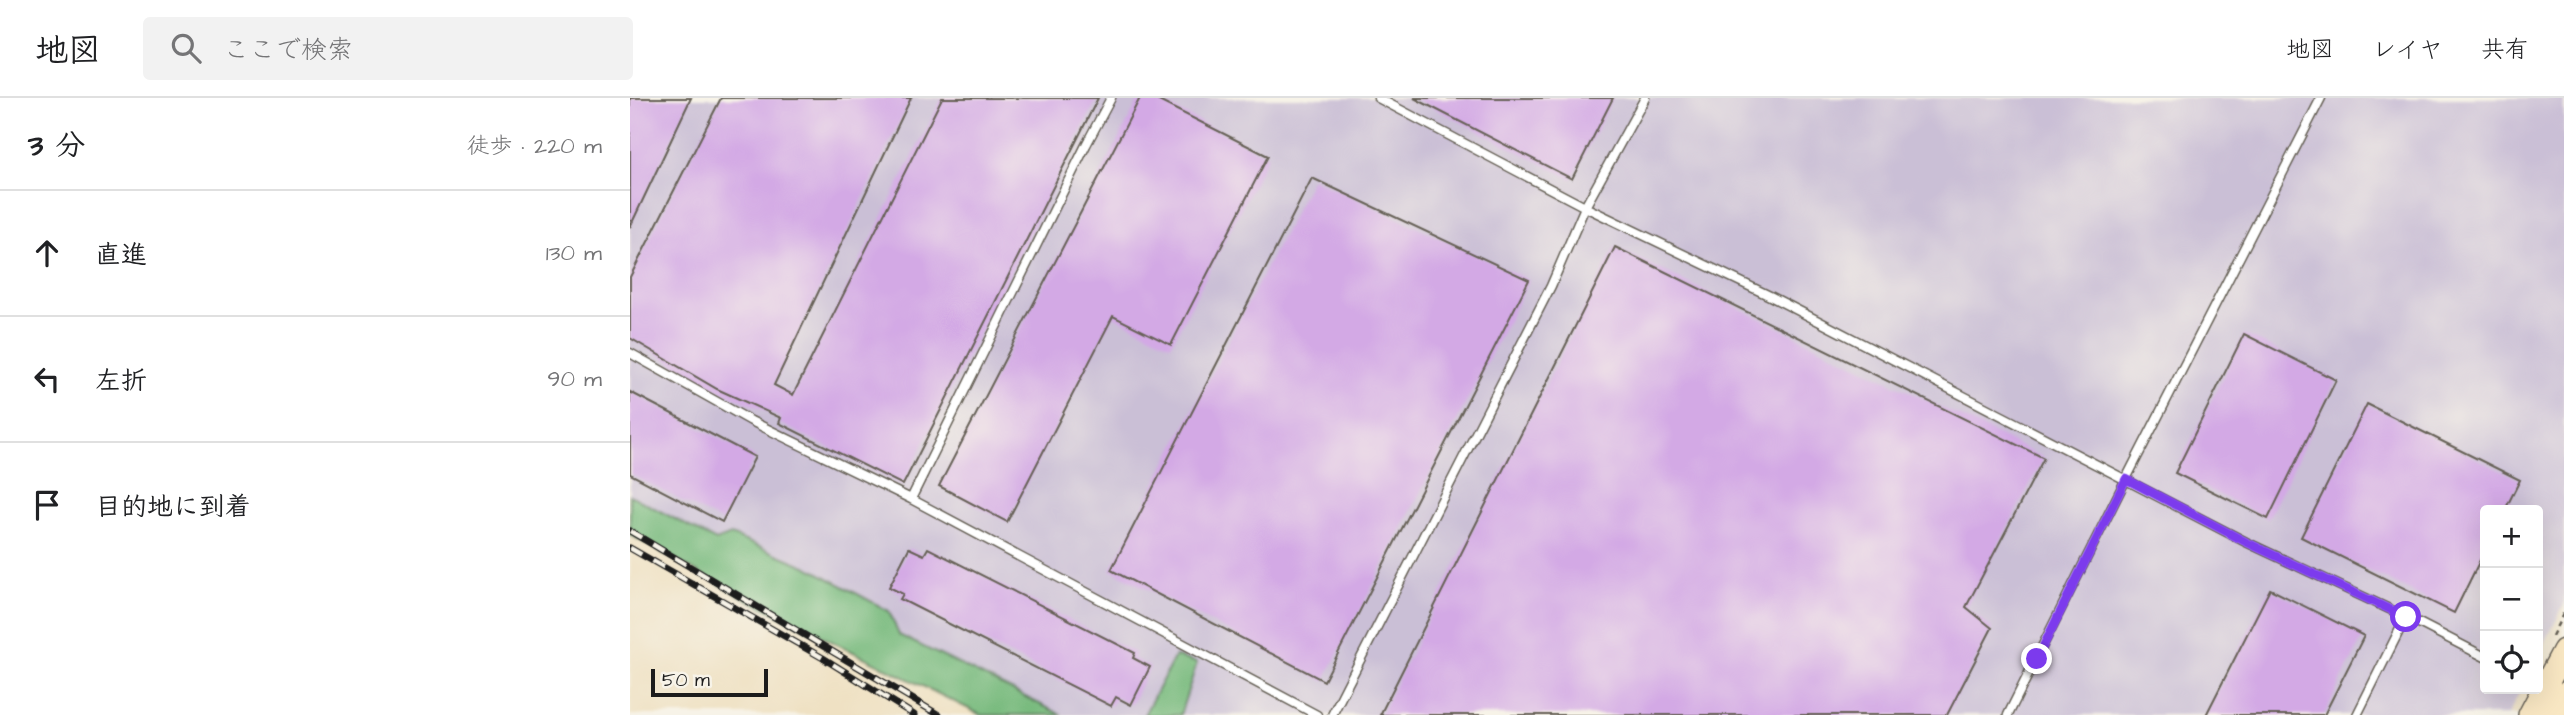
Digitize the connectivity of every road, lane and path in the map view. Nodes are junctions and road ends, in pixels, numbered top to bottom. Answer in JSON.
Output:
{"nodes":[{"id":1,"x":1111,"y":98,"type":"edge"},
{"id":2,"x":1378,"y":98,"type":"edge"},
{"id":3,"x":1645,"y":98,"type":"edge"},
{"id":4,"x":2321,"y":98,"type":"edge"},
{"id":5,"x":1585,"y":207,"type":"junction"},
{"id":6,"x":630,"y":354,"type":"edge"},
{"id":7,"x":2126,"y":479,"type":"junction"},
{"id":8,"x":911,"y":499,"type":"junction"},
{"id":9,"x":2406,"y":617,"type":"junction"},
{"id":10,"x":2564,"y":651,"type":"edge"},
{"id":11,"x":2480,"y":654,"type":"edge"},
{"id":12,"x":2552,"y":695,"type":"edge"},
{"id":13,"x":1317,"y":715,"type":"edge"},
{"id":14,"x":1332,"y":715,"type":"edge"},
{"id":15,"x":2008,"y":715,"type":"edge"},
{"id":16,"x":2357,"y":715,"type":"edge"},
{"id":17,"x":2530,"y":715,"type":"edge"}],
"edges":[{"from":1,"to":8,"type":"lane"},
{"from":2,"to":5,"type":"lane"},
{"from":3,"to":5,"type":"lane"},
{"from":4,"to":7,"type":"lane"},
{"from":5,"to":7,"type":"lane"},
{"from":5,"to":14,"type":"lane"},
{"from":6,"to":8,"type":"lane"},
{"from":7,"to":9,"type":"lane"},
{"from":7,"to":15,"type":"lane"},
{"from":8,"to":13,"type":"lane"},
{"from":9,"to":11,"type":"lane"},
{"from":9,"to":16,"type":"lane"},
{"from":10,"to":12,"type":"main road"},
{"from":12,"to":17,"type":"main road"}]}
